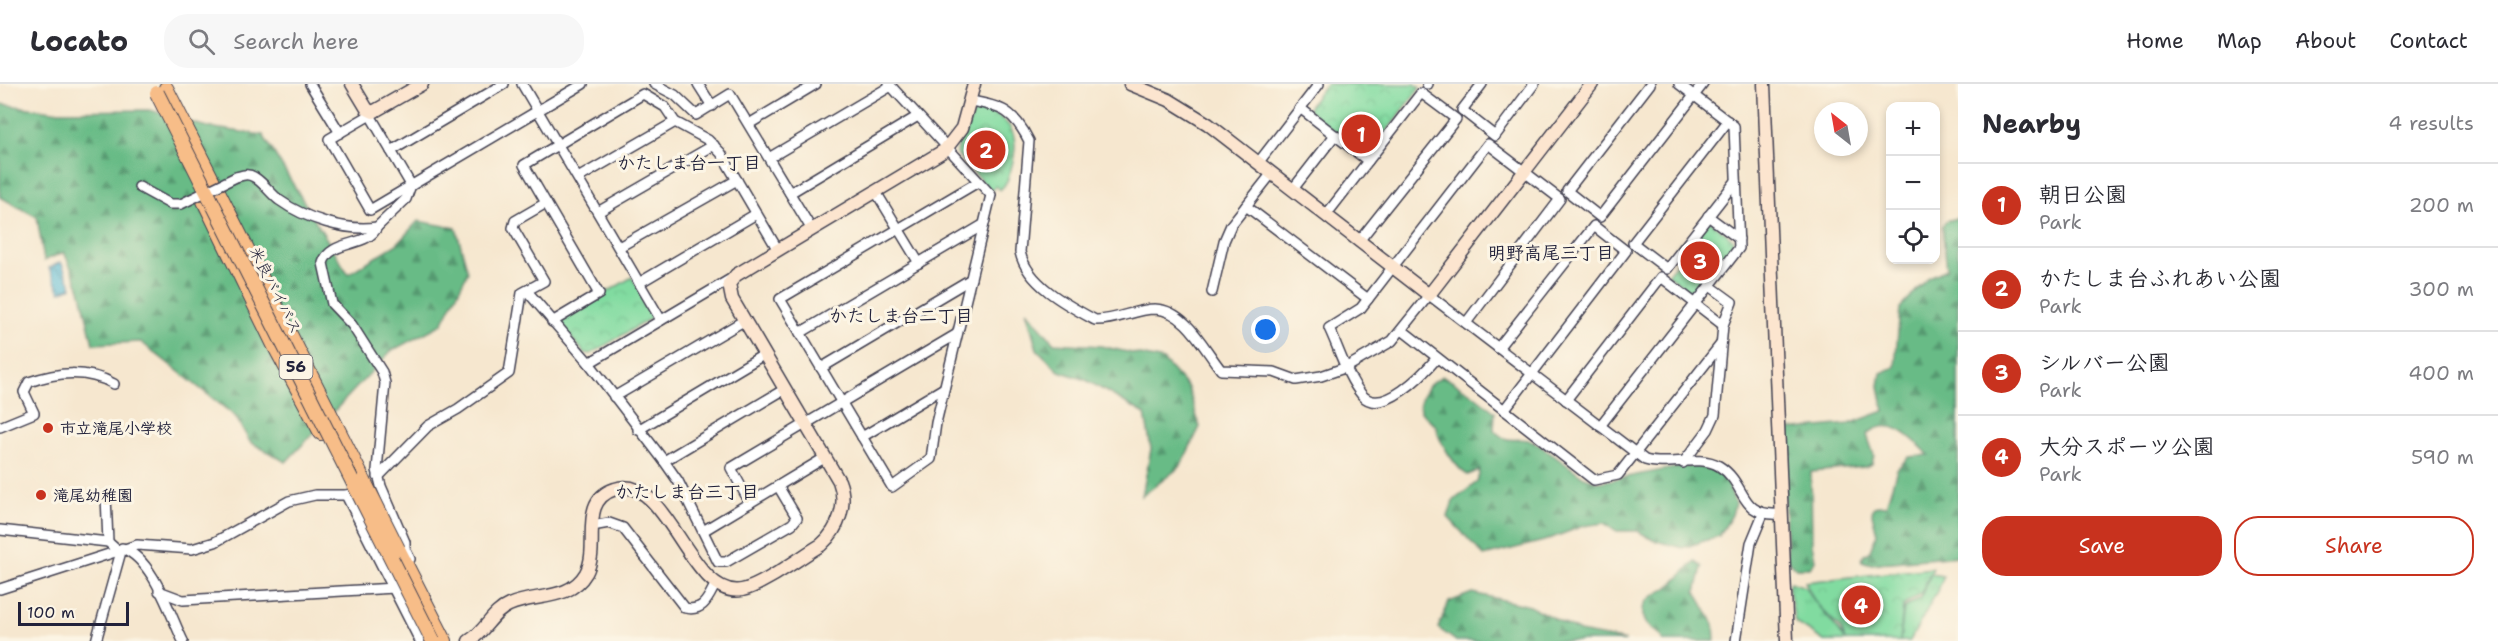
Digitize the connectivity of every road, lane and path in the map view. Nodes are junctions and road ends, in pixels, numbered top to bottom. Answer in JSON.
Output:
{"nodes":[{"id":1,"x":310,"y":84,"type":"edge"},
{"id":2,"x":352,"y":84,"type":"edge"},
{"id":3,"x":422,"y":84,"type":"edge"},
{"id":4,"x":504,"y":84,"type":"edge"},
{"id":5,"x":522,"y":84,"type":"edge"},
{"id":6,"x":583,"y":84,"type":"edge"},
{"id":7,"x":654,"y":84,"type":"edge"},
{"id":8,"x":698,"y":84,"type":"edge"},
{"id":9,"x":816,"y":84,"type":"edge"},
{"id":10,"x":974,"y":84,"type":"edge"},
{"id":11,"x":1130,"y":84,"type":"edge"},
{"id":12,"x":1482,"y":84,"type":"edge"},
{"id":13,"x":1534,"y":84,"type":"edge"},
{"id":14,"x":1592,"y":84,"type":"edge"},
{"id":15,"x":1650,"y":84,"type":"edge"},
{"id":16,"x":1679,"y":84,"type":"edge"},
{"id":17,"x":1703,"y":84,"type":"edge"},
{"id":18,"x":1764,"y":84,"type":"edge"},
{"id":19,"x":890,"y":85,"type":"edge"},
{"id":20,"x":1316,"y":85,"type":"edge"},
{"id":21,"x":160,"y":87,"type":"edge"},
{"id":22,"x":402,"y":89,"type":"edge"},
{"id":23,"x":1695,"y":96,"type":"junction"},
{"id":24,"x":970,"y":101,"type":"junction"},
{"id":25,"x":711,"y":106,"type":"junction"},
{"id":26,"x":1300,"y":108,"type":"junction"},
{"id":27,"x":538,"y":111,"type":"junction"},
{"id":28,"x":375,"y":112,"type":"junction"},
{"id":29,"x":918,"y":116,"type":"junction"},
{"id":30,"x":1728,"y":121,"type":"junction"},
{"id":31,"x":675,"y":122,"type":"junction"},
{"id":32,"x":748,"y":124,"type":"junction"},
{"id":33,"x":340,"y":133,"type":"junction"},
{"id":34,"x":1335,"y":135,"type":"junction"},
{"id":35,"x":558,"y":145,"type":"junction"},
{"id":36,"x":714,"y":145,"type":"junction"},
{"id":37,"x":947,"y":148,"type":"junction"},
{"id":38,"x":391,"y":151,"type":"junction"},
{"id":39,"x":769,"y":158,"type":"junction"},
{"id":40,"x":1368,"y":161,"type":"junction"},
{"id":41,"x":1258,"y":163,"type":"junction"},
{"id":42,"x":1524,"y":172,"type":"junction"},
{"id":43,"x":1272,"y":173,"type":"junction"},
{"id":44,"x":578,"y":178,"type":"junction"},
{"id":45,"x":737,"y":180,"type":"junction"},
{"id":46,"x":1736,"y":181,"type":"junction"},
{"id":47,"x":978,"y":182,"type":"junction"},
{"id":48,"x":411,"y":185,"type":"junction"},
{"id":49,"x":139,"y":187,"type":"dead end"},
{"id":50,"x":1293,"y":189,"type":"junction"},
{"id":51,"x":876,"y":192,"type":"junction"},
{"id":52,"x":790,"y":193,"type":"junction"},
{"id":53,"x":546,"y":203,"type":"junction"},
{"id":54,"x":1246,"y":206,"type":"junction"},
{"id":55,"x":598,"y":212,"type":"junction"},
{"id":56,"x":756,"y":214,"type":"junction"},
{"id":57,"x":1326,"y":215,"type":"junction"},
{"id":58,"x":1708,"y":216,"type":"junction"},
{"id":59,"x":983,"y":225,"type":"junction"},
{"id":60,"x":377,"y":227,"type":"junction"},
{"id":61,"x":899,"y":229,"type":"junction"},
{"id":62,"x":812,"y":230,"type":"junction"},
{"id":63,"x":1739,"y":239,"type":"junction"},
{"id":64,"x":1359,"y":241,"type":"junction"},
{"id":65,"x":619,"y":247,"type":"junction"},
{"id":66,"x":778,"y":250,"type":"junction"},
{"id":67,"x":919,"y":263,"type":"junction"},
{"id":68,"x":1393,"y":267,"type":"junction"},
{"id":69,"x":736,"y":275,"type":"junction"},
{"id":70,"x":970,"y":279,"type":"junction"},
{"id":71,"x":639,"y":283,"type":"junction"},
{"id":72,"x":1710,"y":286,"type":"junction"},
{"id":73,"x":526,"y":291,"type":"junction"},
{"id":74,"x":1212,"y":292,"type":"dead end"},
{"id":75,"x":1429,"y":295,"type":"junction"},
{"id":76,"x":1368,"y":299,"type":"junction"},
{"id":77,"x":1696,"y":304,"type":"junction"},
{"id":78,"x":661,"y":320,"type":"junction"},
{"id":79,"x":745,"y":320,"type":"junction"},
{"id":80,"x":552,"y":322,"type":"junction"},
{"id":81,"x":1466,"y":322,"type":"junction"},
{"id":82,"x":1723,"y":325,"type":"junction"},
{"id":83,"x":1402,"y":330,"type":"junction"},
{"id":84,"x":800,"y":333,"type":"junction"},
{"id":85,"x":957,"y":334,"type":"junction"},
{"id":86,"x":1721,"y":344,"type":"junction"},
{"id":87,"x":1498,"y":348,"type":"junction"},
{"id":88,"x":765,"y":354,"type":"junction"},
{"id":89,"x":1437,"y":358,"type":"junction"},
{"id":90,"x":589,"y":363,"type":"junction"},
{"id":91,"x":1347,"y":367,"type":"junction"},
{"id":92,"x":821,"y":368,"type":"junction"},
{"id":93,"x":1532,"y":374,"type":"junction"},
{"id":94,"x":114,"y":384,"type":"dead end"},
{"id":95,"x":944,"y":388,"type":"junction"},
{"id":96,"x":785,"y":389,"type":"junction"},
{"id":97,"x":614,"y":397,"type":"junction"},
{"id":98,"x":1566,"y":400,"type":"junction"},
{"id":99,"x":842,"y":403,"type":"junction"},
{"id":100,"x":1504,"y":410,"type":"junction"},
{"id":101,"x":806,"y":424,"type":"junction"},
{"id":102,"x":1600,"y":426,"type":"junction"},
{"id":103,"x":0,"y":427,"type":"edge"},
{"id":104,"x":638,"y":429,"type":"junction"},
{"id":105,"x":862,"y":437,"type":"junction"},
{"id":106,"x":1636,"y":454,"type":"junction"},
{"id":107,"x":826,"y":457,"type":"junction"},
{"id":108,"x":664,"y":461,"type":"junction"},
{"id":109,"x":1683,"y":463,"type":"junction"},
{"id":110,"x":374,"y":481,"type":"junction"},
{"id":111,"x":778,"y":486,"type":"junction"},
{"id":112,"x":347,"y":489,"type":"junction"},
{"id":113,"x":106,"y":496,"type":"dead end"},
{"id":114,"x":750,"y":502,"type":"junction"},
{"id":115,"x":1763,"y":514,"type":"junction"},
{"id":116,"x":1782,"y":514,"type":"junction"},
{"id":117,"x":592,"y":526,"type":"junction"},
{"id":118,"x":0,"y":530,"type":"edge"},
{"id":119,"x":703,"y":531,"type":"junction"},
{"id":120,"x":108,"y":542,"type":"junction"},
{"id":121,"x":120,"y":549,"type":"junction"},
{"id":122,"x":716,"y":583,"type":"junction"},
{"id":123,"x":394,"y":588,"type":"junction"},
{"id":124,"x":0,"y":589,"type":"edge"},
{"id":125,"x":159,"y":591,"type":"junction"},
{"id":126,"x":96,"y":641,"type":"edge"},
{"id":127,"x":183,"y":641,"type":"edge"},
{"id":128,"x":420,"y":641,"type":"edge"},
{"id":129,"x":428,"y":641,"type":"edge"},
{"id":130,"x":433,"y":641,"type":"edge"},
{"id":131,"x":438,"y":641,"type":"edge"},
{"id":132,"x":445,"y":641,"type":"edge"},
{"id":133,"x":452,"y":641,"type":"edge"},
{"id":134,"x":469,"y":641,"type":"edge"},
{"id":135,"x":1736,"y":641,"type":"edge"},
{"id":136,"x":1787,"y":641,"type":"edge"}],
"edges":[{"from":1,"to":33,"type":"street"},
{"from":2,"to":28,"type":"street"},
{"from":3,"to":22,"type":"street"},
{"from":4,"to":38,"type":"street"},
{"from":5,"to":27,"type":"street"},
{"from":6,"to":27,"type":"street"},
{"from":7,"to":25,"type":"street"},
{"from":8,"to":25,"type":"street"},
{"from":9,"to":32,"type":"street"},
{"from":10,"to":24,"type":"street"},
{"from":11,"to":41,"type":"street"},
{"from":12,"to":13,"type":"street"},
{"from":14,"to":42,"type":"street"},
{"from":15,"to":23,"type":"street"},
{"from":16,"to":23,"type":"street"},
{"from":17,"to":23,"type":"street"},
{"from":18,"to":116,"type":"street"},
{"from":19,"to":29,"type":"street"},
{"from":19,"to":39,"type":"street"},
{"from":20,"to":26,"type":"street"},
{"from":21,"to":110,"type":"main road"},
{"from":21,"to":112,"type":"main road"},
{"from":21,"to":130,"type":"main road","name":"米良バイパス","number":"56","bridge":true},
{"from":21,"to":131,"type":"main road","name":"米良バイパス","number":"56"},
{"from":22,"to":28,"type":"street"},
{"from":23,"to":30,"type":"street"},
{"from":24,"to":37,"type":"street"},
{"from":24,"to":91,"type":"street"},
{"from":25,"to":32,"type":"street"},
{"from":26,"to":34,"type":"street"},
{"from":26,"to":41,"type":"street"},
{"from":27,"to":35,"type":"street"},
{"from":27,"to":48,"type":"street"},
{"from":28,"to":33,"type":"street"},
{"from":28,"to":38,"type":"street"},
{"from":29,"to":37,"type":"street"},
{"from":29,"to":52,"type":"street"},
{"from":30,"to":46,"type":"street"},
{"from":30,"to":58,"type":"street"},
{"from":31,"to":35,"type":"street"},
{"from":31,"to":36,"type":"street"},
{"from":31,"to":44,"type":"street"},
{"from":32,"to":39,"type":"street"},
{"from":33,"to":48,"type":"street"},
{"from":34,"to":40,"type":"street"},
{"from":34,"to":50,"type":"street"},
{"from":35,"to":44,"type":"street"},
{"from":35,"to":53,"type":"street"},
{"from":36,"to":45,"type":"street"},
{"from":36,"to":55,"type":"street"},
{"from":37,"to":47,"type":"street"},
{"from":37,"to":51,"type":"street"},
{"from":38,"to":48,"type":"street"},
{"from":39,"to":52,"type":"street"},
{"from":40,"to":57,"type":"street"},
{"from":40,"to":64,"type":"street"},
{"from":41,"to":43,"type":"street"},
{"from":42,"to":68,"type":"street"},
{"from":42,"to":75,"type":"street"},
{"from":42,"to":81,"type":"street"},
{"from":43,"to":50,"type":"street"},
{"from":43,"to":54,"type":"street"},
{"from":44,"to":55,"type":"street"},
{"from":45,"to":56,"type":"street"},
{"from":45,"to":65,"type":"street"},
{"from":46,"to":58,"type":"street"},
{"from":46,"to":63,"type":"street"},
{"from":47,"to":59,"type":"street"},
{"from":47,"to":61,"type":"street"},
{"from":48,"to":60,"type":"street"},
{"from":49,"to":60,"type":"street","bridge":true},
{"from":50,"to":57,"type":"street"},
{"from":51,"to":61,"type":"street"},
{"from":51,"to":62,"type":"street"},
{"from":52,"to":62,"type":"street"},
{"from":53,"to":73,"type":"street"},
{"from":53,"to":80,"type":"street"},
{"from":54,"to":74,"type":"street"},
{"from":54,"to":76,"type":"street"},
{"from":55,"to":65,"type":"street"},
{"from":56,"to":66,"type":"street"},
{"from":56,"to":71,"type":"street"},
{"from":57,"to":64,"type":"street"},
{"from":58,"to":63,"type":"street"},
{"from":59,"to":67,"type":"street"},
{"from":59,"to":70,"type":"street"},
{"from":60,"to":110,"type":"street"},
{"from":61,"to":67,"type":"street"},
{"from":61,"to":84,"type":"street"},
{"from":62,"to":66,"type":"street"},
{"from":63,"to":72,"type":"street"},
{"from":64,"to":68,"type":"street"},
{"from":65,"to":71,"type":"street"},
{"from":66,"to":69,"type":"street"},
{"from":67,"to":84,"type":"street"},
{"from":68,"to":75,"type":"street"},
{"from":68,"to":76,"type":"street"},
{"from":69,"to":78,"type":"street"},
{"from":69,"to":79,"type":"street"},
{"from":70,"to":85,"type":"street"},
{"from":70,"to":92,"type":"street"},
{"from":71,"to":78,"type":"street"},
{"from":72,"to":77,"type":"street"},
{"from":72,"to":82,"type":"street"},
{"from":73,"to":80,"type":"street"},
{"from":73,"to":110,"type":"street"},
{"from":75,"to":81,"type":"street"},
{"from":75,"to":83,"type":"street"},
{"from":76,"to":91,"type":"street"},
{"from":77,"to":82,"type":"street"},
{"from":77,"to":98,"type":"street"},
{"from":77,"to":102,"type":"street"},
{"from":78,"to":90,"type":"street"},
{"from":79,"to":88,"type":"street"},
{"from":79,"to":97,"type":"street"},
{"from":80,"to":90,"type":"street"},
{"from":81,"to":87,"type":"street"},
{"from":82,"to":86,"type":"street"},
{"from":83,"to":89,"type":"street"},
{"from":83,"to":91,"type":"street"},
{"from":84,"to":92,"type":"street"},
{"from":85,"to":95,"type":"street"},
{"from":85,"to":99,"type":"street"},
{"from":86,"to":106,"type":"street"},
{"from":86,"to":109,"type":"street"},
{"from":87,"to":93,"type":"street"},
{"from":87,"to":93,"type":"street"},
{"from":88,"to":96,"type":"street"},
{"from":88,"to":104,"type":"street"},
{"from":89,"to":91,"type":"street"},
{"from":89,"to":100,"type":"street"},
{"from":90,"to":97,"type":"street"},
{"from":92,"to":99,"type":"street"},
{"from":93,"to":98,"type":"street"},
{"from":93,"to":100,"type":"street"},
{"from":94,"to":103,"type":"street"},
{"from":95,"to":105,"type":"street"},
{"from":95,"to":105,"type":"street"},
{"from":96,"to":101,"type":"street"},
{"from":96,"to":108,"type":"street"},
{"from":97,"to":104,"type":"street"},
{"from":98,"to":102,"type":"street"},
{"from":99,"to":101,"type":"street"},
{"from":99,"to":105,"type":"street"},
{"from":100,"to":106,"type":"street"},
{"from":101,"to":107,"type":"street"},
{"from":101,"to":114,"type":"street"},
{"from":102,"to":106,"type":"street"},
{"from":104,"to":108,"type":"street"},
{"from":106,"to":109,"type":"street"},
{"from":107,"to":111,"type":"street"},
{"from":107,"to":122,"type":"street"},
{"from":108,"to":119,"type":"street"},
{"from":109,"to":115,"type":"street"},
{"from":110,"to":112,"type":"street"},
{"from":110,"to":132,"type":"main road","bridge":true},
{"from":110,"to":133,"type":"street"},
{"from":111,"to":114,"type":"street"},
{"from":111,"to":119,"type":"street"},
{"from":112,"to":121,"type":"street"},
{"from":112,"to":123,"type":"street"},
{"from":112,"to":129,"type":"main road"},
{"from":113,"to":120,"type":"street"},
{"from":114,"to":119,"type":"street"},
{"from":115,"to":116,"type":"street"},
{"from":115,"to":135,"type":"street"},
{"from":116,"to":136,"type":"street"},
{"from":117,"to":122,"type":"street"},
{"from":117,"to":122,"type":"street"},
{"from":117,"to":134,"type":"street"},
{"from":118,"to":120,"type":"street"},
{"from":120,"to":121,"type":"street"},
{"from":121,"to":124,"type":"street"},
{"from":121,"to":125,"type":"street"},
{"from":121,"to":126,"type":"street"},
{"from":123,"to":125,"type":"street"},
{"from":123,"to":128,"type":"street"},
{"from":125,"to":127,"type":"street"}]}
